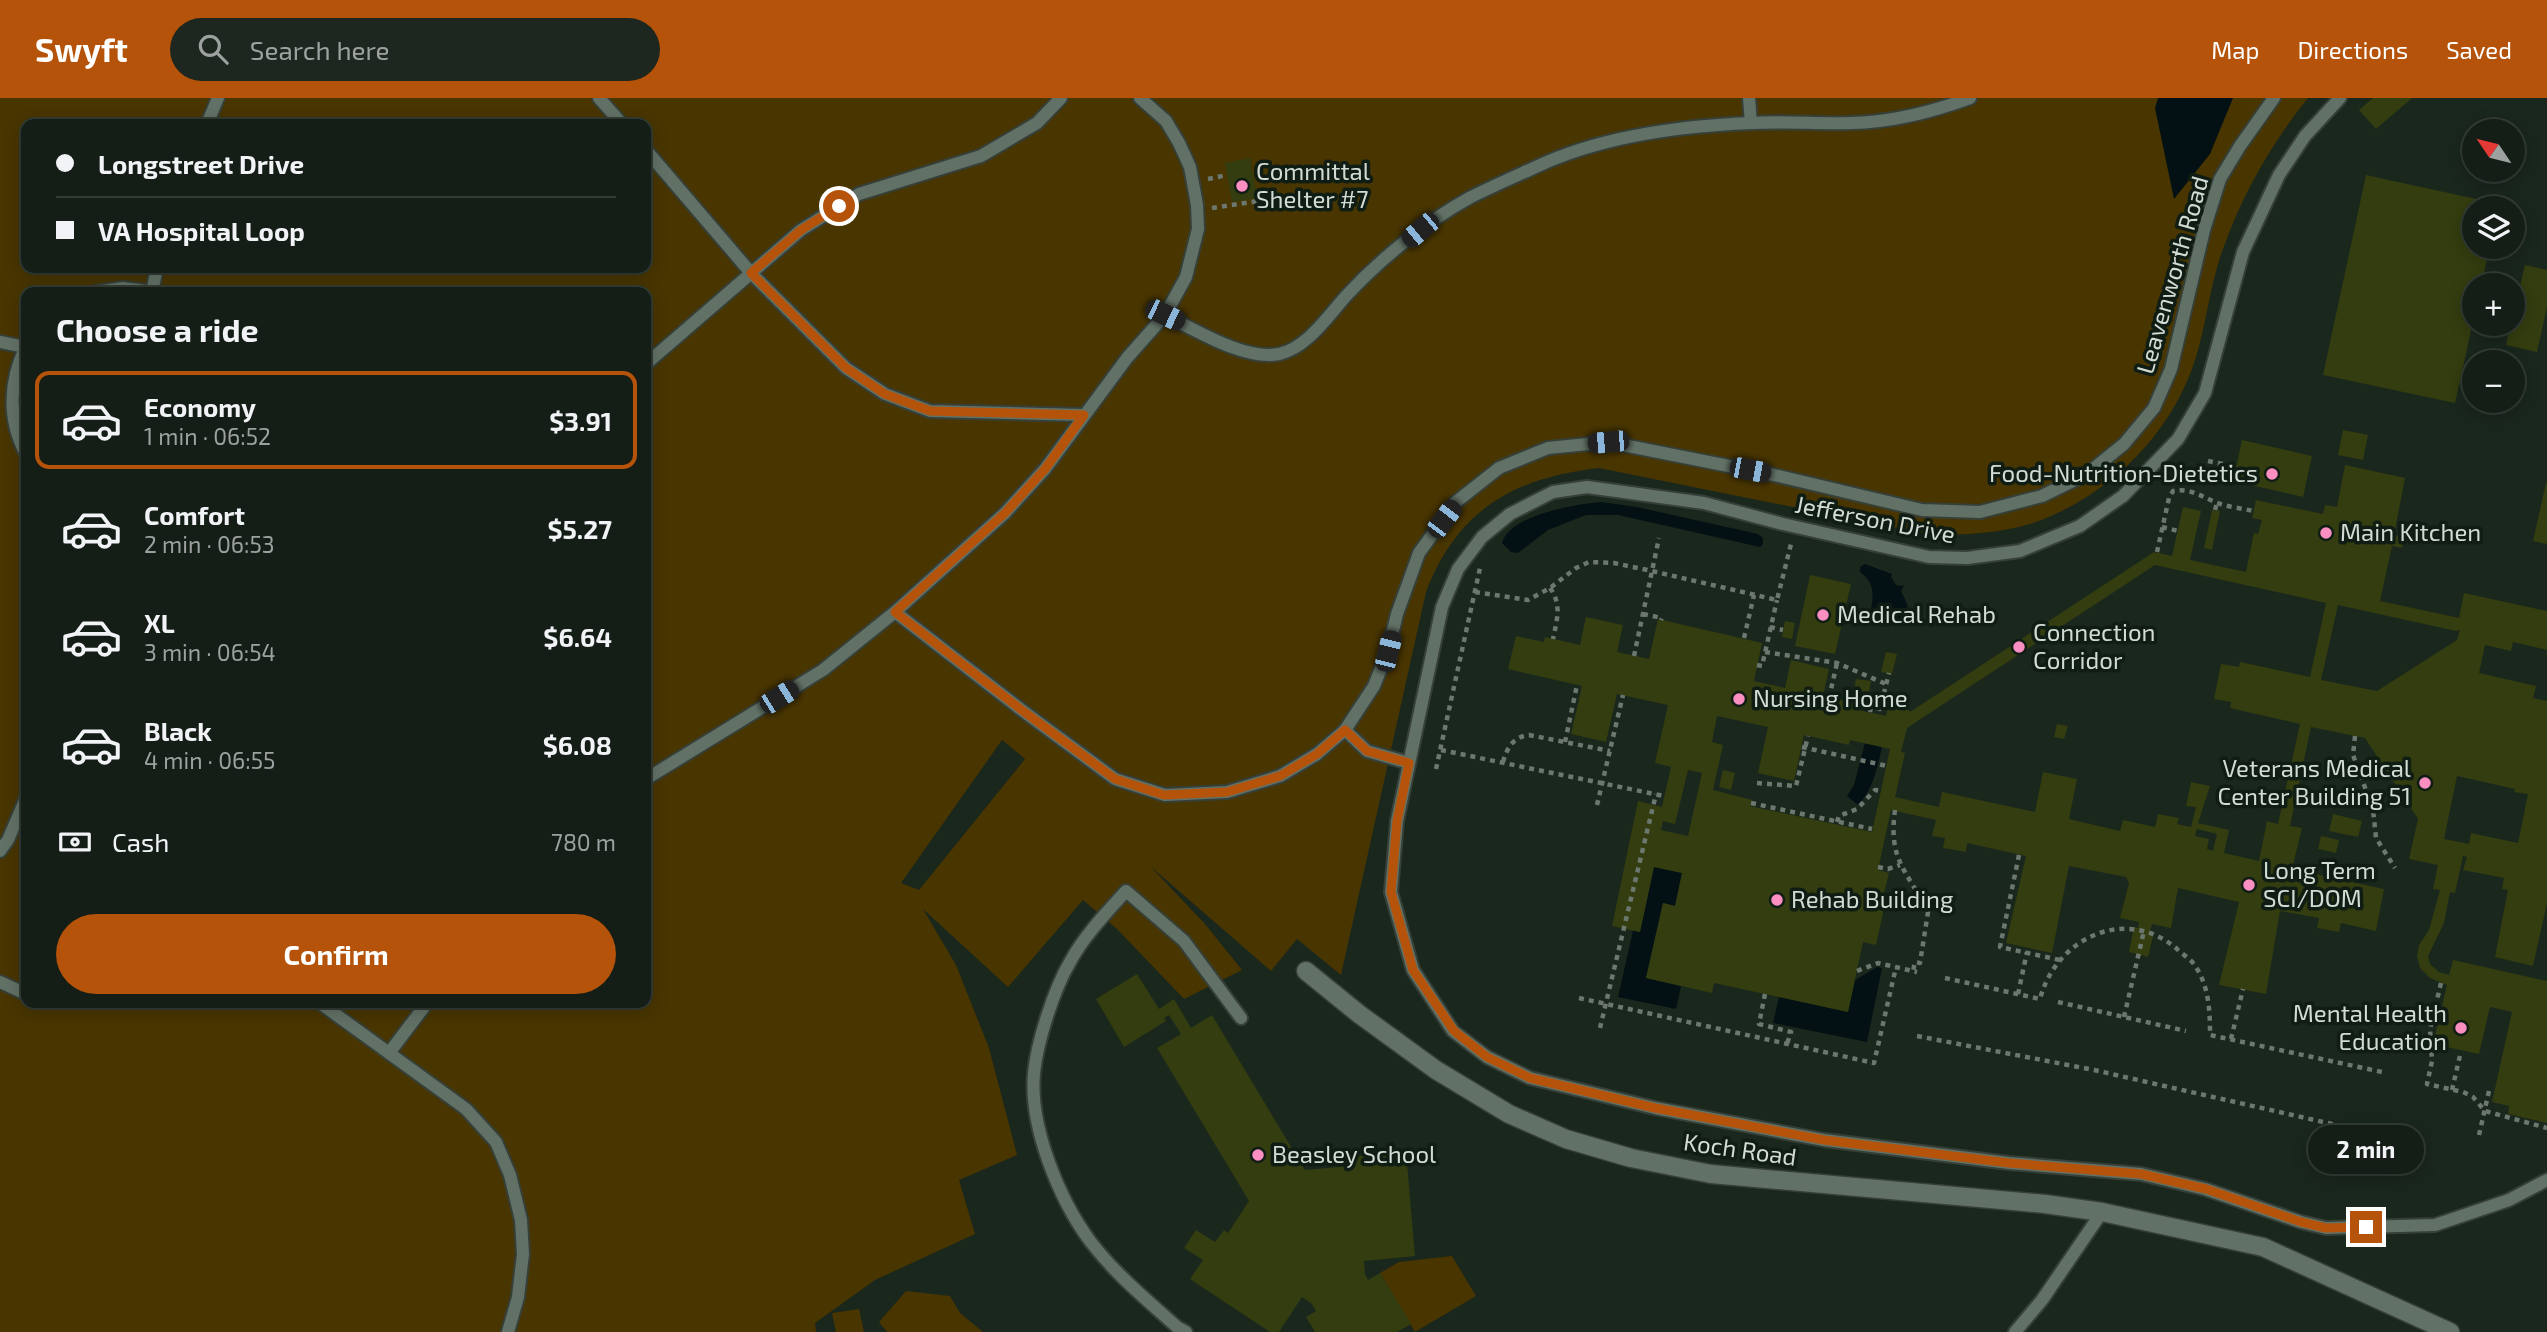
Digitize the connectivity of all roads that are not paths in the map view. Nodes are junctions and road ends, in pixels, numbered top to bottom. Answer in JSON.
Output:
{"nodes":[{"id":1,"x":219,"y":98,"type":"edge"},
{"id":2,"x":599,"y":98,"type":"edge"},
{"id":3,"x":1061,"y":98,"type":"edge"},
{"id":4,"x":1140,"y":98,"type":"edge"},
{"id":5,"x":1749,"y":98,"type":"edge"},
{"id":6,"x":1970,"y":98,"type":"edge"},
{"id":7,"x":2274,"y":98,"type":"edge"},
{"id":8,"x":2340,"y":98,"type":"edge"},
{"id":9,"x":209,"y":119,"type":"edge"},
{"id":10,"x":618,"y":119,"type":"edge"},
{"id":11,"x":1751,"y":123,"type":"junction"},
{"id":12,"x":651,"y":156,"type":"edge"},
{"id":13,"x":751,"y":273,"type":"junction"},
{"id":14,"x":1165,"y":315,"type":"junction"},
{"id":15,"x":0,"y":342,"type":"edge"},
{"id":16,"x":21,"y":345,"type":"edge"},
{"id":17,"x":21,"y":359,"type":"edge"},
{"id":18,"x":651,"y":360,"type":"edge"},
{"id":19,"x":6,"y":401,"type":"edge"},
{"id":20,"x":1084,"y":415,"type":"junction"},
{"id":21,"x":21,"y":445,"type":"edge"},
{"id":22,"x":895,"y":612,"type":"junction"},
{"id":23,"x":1345,"y":730,"type":"junction"},
{"id":24,"x":1409,"y":763,"type":"junction"},
{"id":25,"x":651,"y":776,"type":"edge"},
{"id":26,"x":21,"y":810,"type":"edge"},
{"id":27,"x":0,"y":851,"type":"edge"},
{"id":28,"x":1306,"y":971,"type":"dead end"},
{"id":29,"x":0,"y":982,"type":"edge"},
{"id":30,"x":21,"y":992,"type":"edge"},
{"id":31,"x":327,"y":1008,"type":"edge"},
{"id":32,"x":423,"y":1008,"type":"edge"},
{"id":33,"x":1241,"y":1018,"type":"dead end"},
{"id":34,"x":389,"y":1053,"type":"junction"},
{"id":35,"x":2547,"y":1180,"type":"edge"},
{"id":36,"x":2102,"y":1212,"type":"junction"},
{"id":37,"x":508,"y":1332,"type":"edge"},
{"id":38,"x":1186,"y":1332,"type":"edge"},
{"id":39,"x":2015,"y":1332,"type":"edge"},
{"id":40,"x":2450,"y":1332,"type":"edge"}],
"edges":[{"from":1,"to":9,"type":"lane"},
{"from":2,"to":10,"type":"lane"},
{"from":3,"to":13,"type":"lane"},
{"from":4,"to":14,"type":"lane"},
{"from":5,"to":11,"type":"lane"},
{"from":6,"to":11,"type":"lane"},
{"from":7,"to":23,"type":"lane","name":"Leavenworth Road"},
{"from":8,"to":24,"type":"lane","name":"Jefferson Drive"},
{"from":11,"to":14,"type":"lane"},
{"from":12,"to":13,"type":"lane"},
{"from":13,"to":18,"type":"lane"},
{"from":13,"to":20,"type":"lane"},
{"from":14,"to":20,"type":"lane"},
{"from":15,"to":16,"type":"lane"},
{"from":17,"to":19,"type":"lane"},
{"from":19,"to":21,"type":"lane"},
{"from":20,"to":22,"type":"lane"},
{"from":22,"to":23,"type":"lane","name":"Leavenworth Road"},
{"from":22,"to":25,"type":"lane"},
{"from":23,"to":24,"type":"lane"},
{"from":24,"to":35,"type":"lane","name":"Jefferson Drive"},
{"from":26,"to":27,"type":"lane"},
{"from":28,"to":36,"type":"street","name":"Koch Road"},
{"from":29,"to":30,"type":"lane"},
{"from":31,"to":34,"type":"lane"},
{"from":32,"to":34,"type":"lane"},
{"from":33,"to":38,"type":"lane"},
{"from":34,"to":37,"type":"lane"},
{"from":36,"to":39,"type":"lane"},
{"from":36,"to":40,"type":"street","name":"Koch Road"}]}
